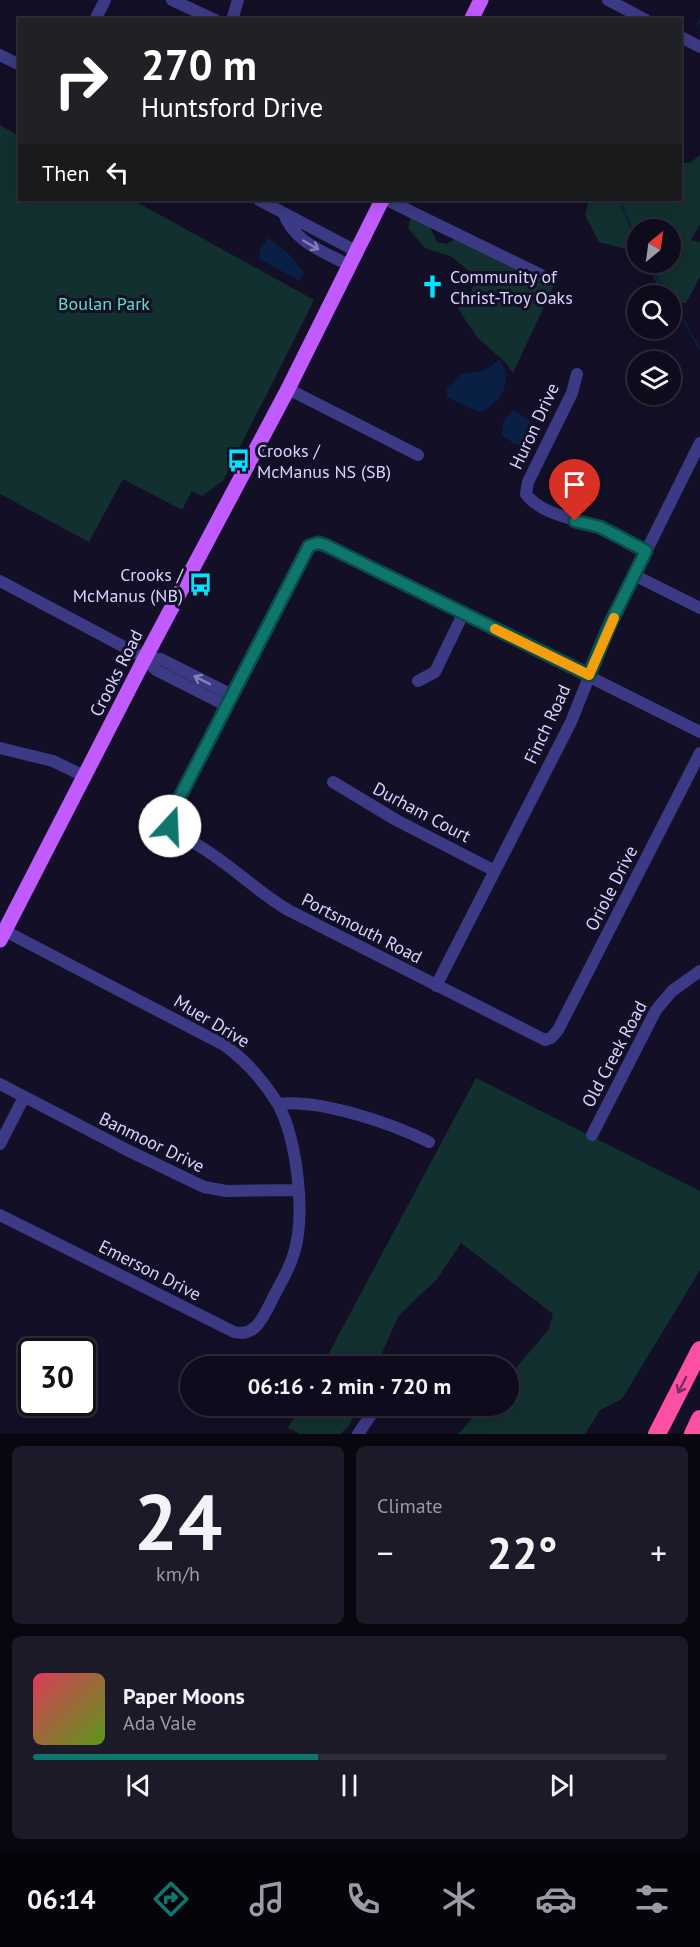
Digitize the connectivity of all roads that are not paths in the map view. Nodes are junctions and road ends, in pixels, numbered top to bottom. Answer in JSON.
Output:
{"nodes":[{"id":1,"x":105,"y":0,"type":"edge"},
{"id":2,"x":172,"y":0,"type":"edge"},
{"id":3,"x":238,"y":0,"type":"edge"},
{"id":4,"x":481,"y":0,"type":"edge"},
{"id":5,"x":608,"y":0,"type":"edge"},
{"id":6,"x":96,"y":18,"type":"edge"},
{"id":7,"x":211,"y":18,"type":"edge"},
{"id":8,"x":233,"y":18,"type":"edge"},
{"id":9,"x":472,"y":18,"type":"edge"},
{"id":10,"x":642,"y":18,"type":"edge"},
{"id":11,"x":682,"y":38,"type":"edge"},
{"id":12,"x":700,"y":47,"type":"edge"},
{"id":13,"x":0,"y":55,"type":"edge"},
{"id":14,"x":18,"y":64,"type":"edge"},
{"id":15,"x":261,"y":201,"type":"edge"},
{"id":16,"x":381,"y":201,"type":"edge"},
{"id":17,"x":389,"y":201,"type":"edge"},
{"id":18,"x":352,"y":258,"type":"junction"},
{"id":19,"x":541,"y":275,"type":"dead end"},
{"id":20,"x":577,"y":374,"type":"dead end"},
{"id":21,"x":288,"y":389,"type":"junction"},
{"id":22,"x":700,"y":443,"type":"edge"},
{"id":23,"x":418,"y":455,"type":"dead end"},
{"id":24,"x":646,"y":551,"type":"junction"},
{"id":25,"x":634,"y":575,"type":"junction"},
{"id":26,"x":0,"y":581,"type":"edge"},
{"id":27,"x":700,"y":608,"type":"edge"},
{"id":28,"x":463,"y":614,"type":"junction"},
{"id":29,"x":145,"y":658,"type":"junction"},
{"id":30,"x":589,"y":675,"type":"junction"},
{"id":31,"x":418,"y":681,"type":"dead end"},
{"id":32,"x":230,"y":701,"type":"junction"},
{"id":33,"x":700,"y":732,"type":"edge"},
{"id":34,"x":0,"y":748,"type":"edge"},
{"id":35,"x":700,"y":753,"type":"edge"},
{"id":36,"x":84,"y":776,"type":"junction"},
{"id":37,"x":333,"y":782,"type":"dead end"},
{"id":38,"x":495,"y":871,"type":"junction"},
{"id":39,"x":2,"y":935,"type":"edge"},
{"id":40,"x":700,"y":971,"type":"edge"},
{"id":41,"x":436,"y":986,"type":"junction"},
{"id":42,"x":551,"y":1038,"type":"joint"},
{"id":43,"x":0,"y":1084,"type":"edge"},
{"id":44,"x":24,"y":1097,"type":"junction"},
{"id":45,"x":278,"y":1104,"type":"junction"},
{"id":46,"x":592,"y":1135,"type":"dead end"},
{"id":47,"x":429,"y":1142,"type":"dead end"},
{"id":48,"x":0,"y":1144,"type":"edge"},
{"id":49,"x":298,"y":1190,"type":"junction"},
{"id":50,"x":0,"y":1215,"type":"edge"},
{"id":51,"x":273,"y":1299,"type":"joint"},
{"id":52,"x":700,"y":1350,"type":"edge"},
{"id":53,"x":370,"y":1416,"type":"edge"},
{"id":54,"x":700,"y":1419,"type":"edge"},
{"id":55,"x":358,"y":1434,"type":"edge"},
{"id":56,"x":657,"y":1434,"type":"edge"},
{"id":57,"x":693,"y":1434,"type":"edge"}],
"edges":[{"from":1,"to":6,"type":"street"},
{"from":2,"to":7,"type":"street"},
{"from":3,"to":8,"type":"street"},
{"from":4,"to":9,"type":"main road"},
{"from":5,"to":10,"type":"street"},
{"from":11,"to":12,"type":"street"},
{"from":13,"to":14,"type":"street"},
{"from":15,"to":18,"type":"street"},
{"from":16,"to":18,"type":"main road","name":"Crooks Road"},
{"from":17,"to":19,"type":"street"},
{"from":18,"to":21,"type":"main road","name":"Crooks Road"},
{"from":20,"to":24,"type":"street","name":"Huron Drive"},
{"from":21,"to":23,"type":"street"},
{"from":21,"to":29,"type":"main road","name":"Crooks Road"},
{"from":22,"to":24,"type":"street","name":"Finch Road"},
{"from":24,"to":25,"type":"street","name":"Finch Road"},
{"from":25,"to":27,"type":"street"},
{"from":25,"to":30,"type":"street","name":"Finch Road"},
{"from":26,"to":29,"type":"street"},
{"from":28,"to":30,"type":"street"},
{"from":28,"to":31,"type":"street"},
{"from":28,"to":32,"type":"street"},
{"from":29,"to":32,"type":"street"},
{"from":29,"to":36,"type":"main road","name":"Crooks Road"},
{"from":30,"to":33,"type":"street"},
{"from":30,"to":38,"type":"street","name":"Finch Road"},
{"from":32,"to":41,"type":"street","name":"Portsmouth Road"},
{"from":34,"to":36,"type":"street"},
{"from":35,"to":42,"type":"street","name":"Oriole Drive"},
{"from":36,"to":39,"type":"main road","name":"Crooks Road"},
{"from":37,"to":38,"type":"street","name":"Durham Court"},
{"from":38,"to":41,"type":"street","name":"Finch Road"},
{"from":39,"to":45,"type":"street","name":"Muer Drive"},
{"from":40,"to":46,"type":"street","name":"Old Creek Road"},
{"from":41,"to":42,"type":"street","name":"Portsmouth Road"},
{"from":43,"to":44,"type":"street","name":"Banmoor Drive"},
{"from":44,"to":48,"type":"street"},
{"from":44,"to":49,"type":"street","name":"Banmoor Drive"},
{"from":45,"to":47,"type":"street"},
{"from":45,"to":49,"type":"street","name":"Muer Drive"},
{"from":49,"to":51,"type":"street","name":"Muer Drive"},
{"from":50,"to":51,"type":"street","name":"Emerson Drive"},
{"from":52,"to":56,"type":"highway","one_way":true},
{"from":53,"to":55,"type":"street"},
{"from":54,"to":57,"type":"highway"}]}
